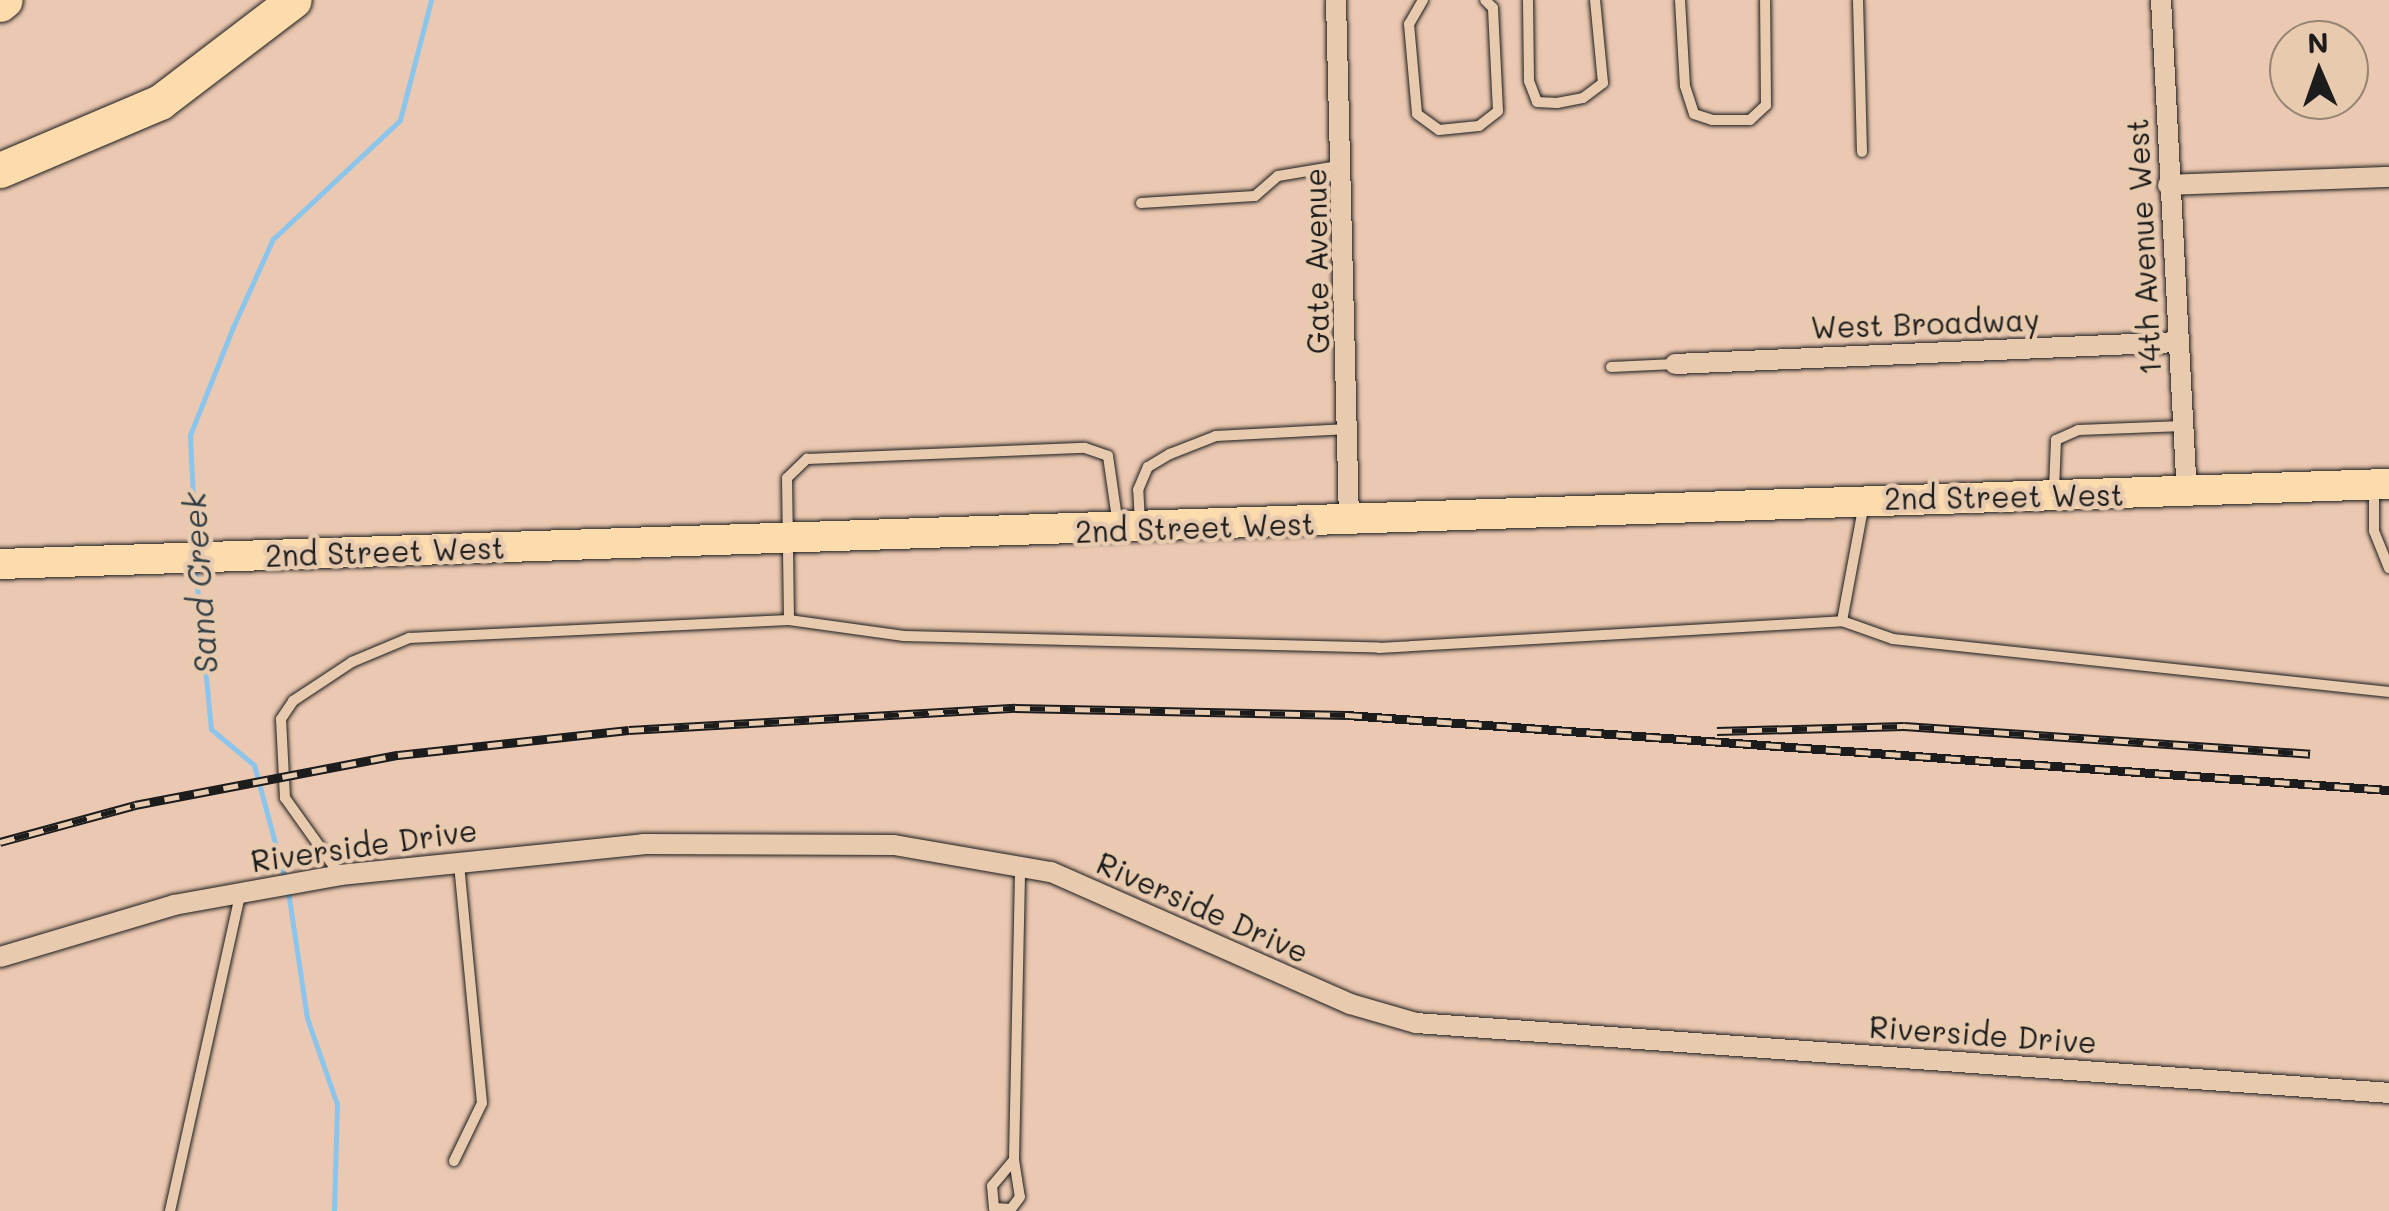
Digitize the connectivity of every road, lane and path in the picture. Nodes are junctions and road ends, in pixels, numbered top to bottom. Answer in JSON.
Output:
{"nodes":[{"id":1,"x":294,"y":0,"type":"edge"},
{"id":2,"x":1336,"y":0,"type":"edge"},
{"id":3,"x":1423,"y":0,"type":"edge"},
{"id":4,"x":1486,"y":0,"type":"edge"},
{"id":5,"x":1528,"y":0,"type":"edge"},
{"id":6,"x":1595,"y":0,"type":"edge"},
{"id":7,"x":1680,"y":0,"type":"edge"},
{"id":8,"x":1765,"y":0,"type":"edge"},
{"id":9,"x":1858,"y":0,"type":"edge"},
{"id":10,"x":2162,"y":0,"type":"edge"},
{"id":11,"x":1862,"y":152,"type":"dead end"},
{"id":12,"x":1345,"y":165,"type":"junction"},
{"id":13,"x":0,"y":170,"type":"edge"},
{"id":14,"x":2389,"y":177,"type":"edge"},
{"id":15,"x":2168,"y":184,"type":"junction"},
{"id":16,"x":1141,"y":203,"type":"dead end"},
{"id":17,"x":2178,"y":342,"type":"junction"},
{"id":18,"x":1675,"y":364,"type":"joint"},
{"id":19,"x":1612,"y":367,"type":"dead end"},
{"id":20,"x":2183,"y":426,"type":"junction"},
{"id":21,"x":1348,"y":429,"type":"junction"},
{"id":22,"x":2382,"y":485,"type":"edge"},
{"id":23,"x":2187,"y":492,"type":"junction"},
{"id":24,"x":2054,"y":496,"type":"junction"},
{"id":25,"x":1864,"y":499,"type":"junction"},
{"id":26,"x":1349,"y":522,"type":"junction"},
{"id":27,"x":1130,"y":529,"type":"junction"},
{"id":28,"x":786,"y":540,"type":"junction"},
{"id":29,"x":0,"y":564,"type":"edge"},
{"id":30,"x":2389,"y":568,"type":"edge"},
{"id":31,"x":789,"y":620,"type":"junction"},
{"id":32,"x":1842,"y":621,"type":"junction"},
{"id":33,"x":2389,"y":692,"type":"edge"},
{"id":34,"x":459,"y":862,"type":"junction"},
{"id":35,"x":1020,"y":864,"type":"junction"},
{"id":36,"x":340,"y":875,"type":"junction"},
{"id":37,"x":241,"y":892,"type":"junction"},
{"id":38,"x":0,"y":958,"type":"edge"},
{"id":39,"x":2389,"y":1093,"type":"edge"},
{"id":40,"x":1014,"y":1160,"type":"junction"},
{"id":41,"x":454,"y":1161,"type":"dead end"},
{"id":42,"x":170,"y":1211,"type":"edge"}],
"edges":[{"from":1,"to":13,"type":"highway"},
{"from":2,"to":12,"type":"street","name":"Gate Avenue"},
{"from":3,"to":4,"type":"lane"},
{"from":5,"to":6,"type":"lane"},
{"from":7,"to":8,"type":"lane"},
{"from":9,"to":11,"type":"lane"},
{"from":10,"to":15,"type":"street","name":"14th Avenue West"},
{"from":12,"to":16,"type":"lane"},
{"from":12,"to":21,"type":"street","name":"Gate Avenue"},
{"from":14,"to":15,"type":"street"},
{"from":15,"to":17,"type":"street","name":"14th Avenue West"},
{"from":17,"to":18,"type":"street","name":"West Broadway"},
{"from":17,"to":20,"type":"street","name":"14th Avenue West"},
{"from":18,"to":19,"type":"lane"},
{"from":20,"to":23,"type":"street","name":"14th Avenue West"},
{"from":20,"to":24,"type":"lane"},
{"from":21,"to":26,"type":"street","name":"Gate Avenue"},
{"from":21,"to":27,"type":"lane"},
{"from":22,"to":23,"type":"main road","name":"2nd Street West"},
{"from":22,"to":30,"type":"lane"},
{"from":23,"to":24,"type":"main road","name":"2nd Street West"},
{"from":24,"to":25,"type":"main road","name":"2nd Street West"},
{"from":25,"to":26,"type":"main road","name":"2nd Street West"},
{"from":25,"to":32,"type":"lane"},
{"from":26,"to":27,"type":"main road","name":"2nd Street West"},
{"from":27,"to":28,"type":"main road","name":"2nd Street West"},
{"from":27,"to":28,"type":"lane"},
{"from":28,"to":29,"type":"main road","name":"2nd Street West"},
{"from":28,"to":31,"type":"lane"},
{"from":31,"to":32,"type":"lane"},
{"from":31,"to":36,"type":"lane"},
{"from":32,"to":33,"type":"lane"},
{"from":34,"to":35,"type":"street","name":"Riverside Drive"},
{"from":34,"to":36,"type":"street","name":"Riverside Drive"},
{"from":34,"to":41,"type":"lane"},
{"from":35,"to":39,"type":"street","name":"Riverside Drive"},
{"from":35,"to":40,"type":"lane"},
{"from":36,"to":37,"type":"street","name":"Riverside Drive"},
{"from":37,"to":38,"type":"street","name":"Riverside Drive"},
{"from":37,"to":42,"type":"lane"},
{"from":40,"to":40,"type":"lane"}]}
